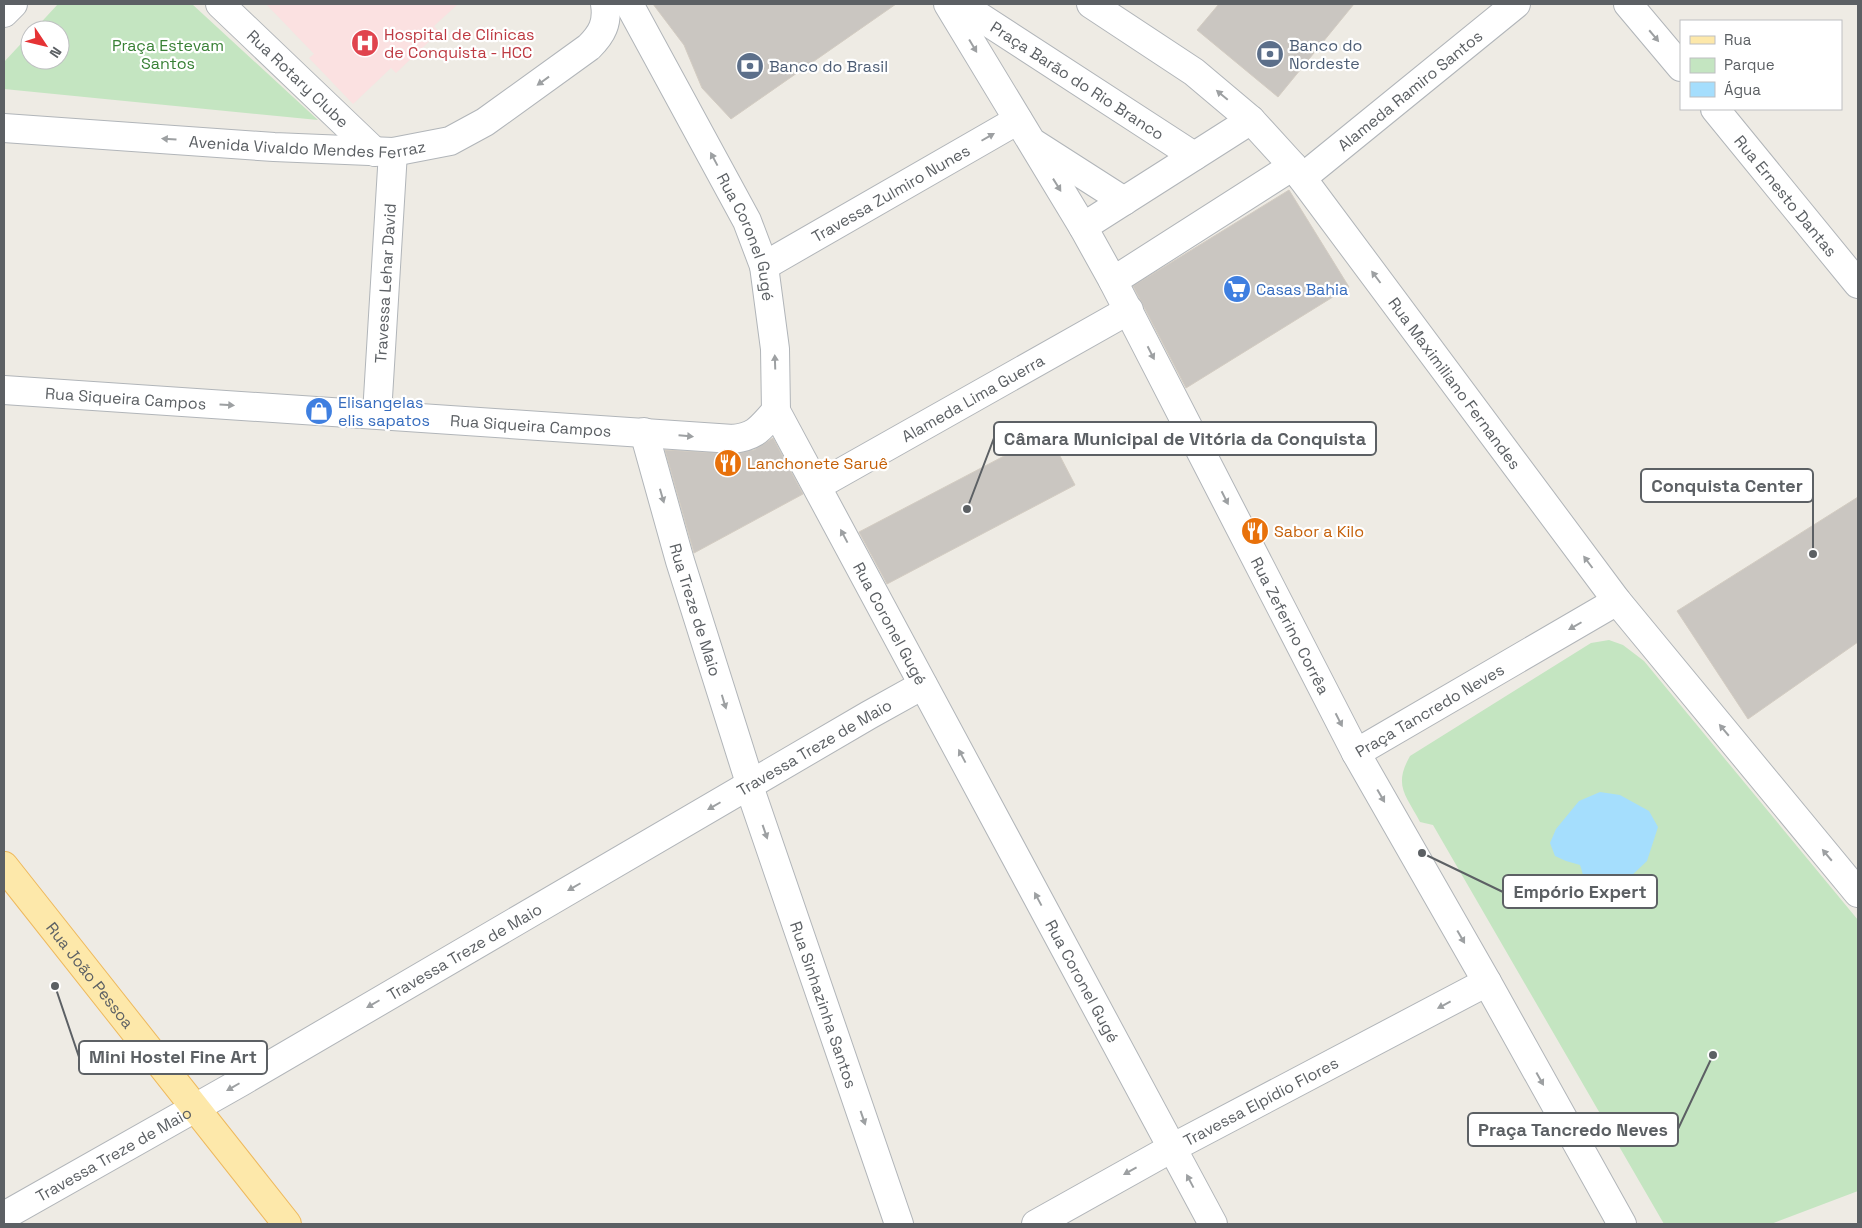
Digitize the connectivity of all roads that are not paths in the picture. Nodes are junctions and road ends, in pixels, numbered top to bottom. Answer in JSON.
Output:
{"nodes":[{"id":1,"x":14,"y":4,"type":"edge"},
{"id":2,"x":220,"y":4,"type":"edge"},
{"id":3,"x":605,"y":4,"type":"edge"},
{"id":4,"x":629,"y":4,"type":"edge"},
{"id":5,"x":948,"y":4,"type":"edge"},
{"id":6,"x":960,"y":4,"type":"edge"},
{"id":7,"x":1091,"y":4,"type":"edge"},
{"id":8,"x":1516,"y":4,"type":"edge"},
{"id":9,"x":1628,"y":4,"type":"edge"},
{"id":10,"x":4,"y":13,"type":"edge"},
{"id":11,"x":586,"y":49,"type":"junction"},
{"id":12,"x":656,"y":54,"type":"junction"},
{"id":13,"x":1680,"y":66,"type":"edge"},
{"id":14,"x":1716,"y":110,"type":"edge"},
{"id":15,"x":1251,"y":120,"type":"junction"},
{"id":16,"x":4,"y":128,"type":"edge"},
{"id":17,"x":1023,"y":130,"type":"junction"},
{"id":18,"x":384,"y":152,"type":"junction"},
{"id":19,"x":1194,"y":156,"type":"junction"},
{"id":20,"x":1298,"y":172,"type":"junction"},
{"id":21,"x":1124,"y":201,"type":"junction"},
{"id":22,"x":1083,"y":227,"type":"junction"},
{"id":23,"x":764,"y":266,"type":"junction"},
{"id":24,"x":1113,"y":281,"type":"junction"},
{"id":25,"x":1858,"y":284,"type":"edge"},
{"id":26,"x":1128,"y":310,"type":"junction"},
{"id":27,"x":4,"y":390,"type":"edge"},
{"id":28,"x":776,"y":411,"type":"junction"},
{"id":29,"x":377,"y":414,"type":"junction"},
{"id":30,"x":644,"y":432,"type":"junction"},
{"id":31,"x":817,"y":486,"type":"junction"},
{"id":32,"x":1617,"y":601,"type":"junction"},
{"id":33,"x":923,"y":685,"type":"junction"},
{"id":34,"x":1356,"y":754,"type":"junction"},
{"id":35,"x":749,"y":786,"type":"junction"},
{"id":36,"x":4,"y":866,"type":"edge"},
{"id":37,"x":1857,"y":888,"type":"edge"},
{"id":38,"x":1487,"y":982,"type":"junction"},
{"id":39,"x":196,"y":1108,"type":"junction"},
{"id":40,"x":1172,"y":1148,"type":"junction"},
{"id":41,"x":4,"y":1216,"type":"edge"},
{"id":42,"x":287,"y":1224,"type":"edge"},
{"id":43,"x":900,"y":1224,"type":"edge"},
{"id":44,"x":1036,"y":1224,"type":"edge"},
{"id":45,"x":1213,"y":1224,"type":"edge"},
{"id":46,"x":1622,"y":1224,"type":"edge"}],
"edges":[{"from":1,"to":10,"type":"street"},
{"from":2,"to":18,"type":"street","name":"Rua Rotary Clube"},
{"from":3,"to":11,"type":"street"},
{"from":4,"to":12,"type":"street","name":"Rua Coronel Gugé"},
{"from":5,"to":17,"type":"street","name":"Praça Barão do Rio Branco","one_way":true},
{"from":6,"to":19,"type":"street","name":"Praça Barão do Rio Branco"},
{"from":15,"to":7,"type":"street","one_way":true},
{"from":8,"to":20,"type":"street","name":"Alameda Ramiro Santos"},
{"from":9,"to":13,"type":"street","one_way":true},
{"from":11,"to":12,"type":"street"},
{"from":11,"to":18,"type":"street","name":"Avenida Vivaldo Mendes Ferraz","one_way":true},
{"from":23,"to":12,"type":"street","name":"Rua Coronel Gugé","one_way":true},
{"from":14,"to":25,"type":"street","name":"Rua Ernesto Dantas"},
{"from":15,"to":19,"type":"street"},
{"from":15,"to":20,"type":"street"},
{"from":18,"to":16,"type":"street","name":"Avenida Vivaldo Mendes Ferraz","one_way":true},
{"from":17,"to":21,"type":"street","name":"Praça Barão do Rio Branco"},
{"from":17,"to":22,"type":"street","name":"Praça Barão do Rio Branco","one_way":true},
{"from":23,"to":17,"type":"street","name":"Travessa Zulmiro Nunes","one_way":true},
{"from":18,"to":29,"type":"street","name":"Travessa Lehar David"},
{"from":19,"to":21,"type":"street"},
{"from":20,"to":24,"type":"street"},
{"from":32,"to":20,"type":"street","name":"Rua Maximiliano Fernandes","one_way":true},
{"from":21,"to":22,"type":"street"},
{"from":22,"to":24,"type":"street","name":"Praça Barão do Rio Branco"},
{"from":28,"to":23,"type":"street","name":"Rua Coronel Gugé","one_way":true},
{"from":24,"to":26,"type":"street","name":"Praça Barão do Rio Branco"},
{"from":26,"to":31,"type":"street","name":"Alameda Lima Guerra"},
{"from":26,"to":34,"type":"street","name":"Rua Zeferino Corrêa","one_way":true},
{"from":27,"to":29,"type":"street","name":"Rua Siqueira Campos","one_way":true},
{"from":30,"to":28,"type":"street","name":"Rua Siqueira Campos","one_way":true},
{"from":28,"to":31,"type":"street","name":"Rua Coronel Gugé"},
{"from":29,"to":30,"type":"street","name":"Rua Siqueira Campos"},
{"from":30,"to":35,"type":"street","name":"Rua Treze de Maio","one_way":true},
{"from":33,"to":31,"type":"street","name":"Rua Coronel Gugé","one_way":true},
{"from":32,"to":34,"type":"street","name":"Praça Tancredo Neves","one_way":true},
{"from":37,"to":32,"type":"street","one_way":true},
{"from":33,"to":35,"type":"street","name":"Travessa Treze de Maio"},
{"from":40,"to":33,"type":"street","name":"Rua Coronel Gugé","one_way":true},
{"from":34,"to":38,"type":"street","name":"Praça Tancredo Neves","one_way":true},
{"from":35,"to":39,"type":"street","name":"Travessa Treze de Maio","one_way":true},
{"from":35,"to":43,"type":"street","name":"Rua Sinhazinha Santos","one_way":true},
{"from":36,"to":39,"type":"main road","name":"Rua João Pessoa"},
{"from":38,"to":40,"type":"street","name":"Travessa Elpídio Flores","one_way":true},
{"from":38,"to":46,"type":"street","name":"Praça Tancredo Neves","one_way":true},
{"from":39,"to":41,"type":"street","name":"Travessa Treze de Maio"},
{"from":39,"to":42,"type":"main road","name":"Rua João Pessoa"},
{"from":40,"to":44,"type":"street","name":"Travessa Elpídio Flores","one_way":true},
{"from":45,"to":40,"type":"street","name":"Rua Coronel Gugé","one_way":true}]}
